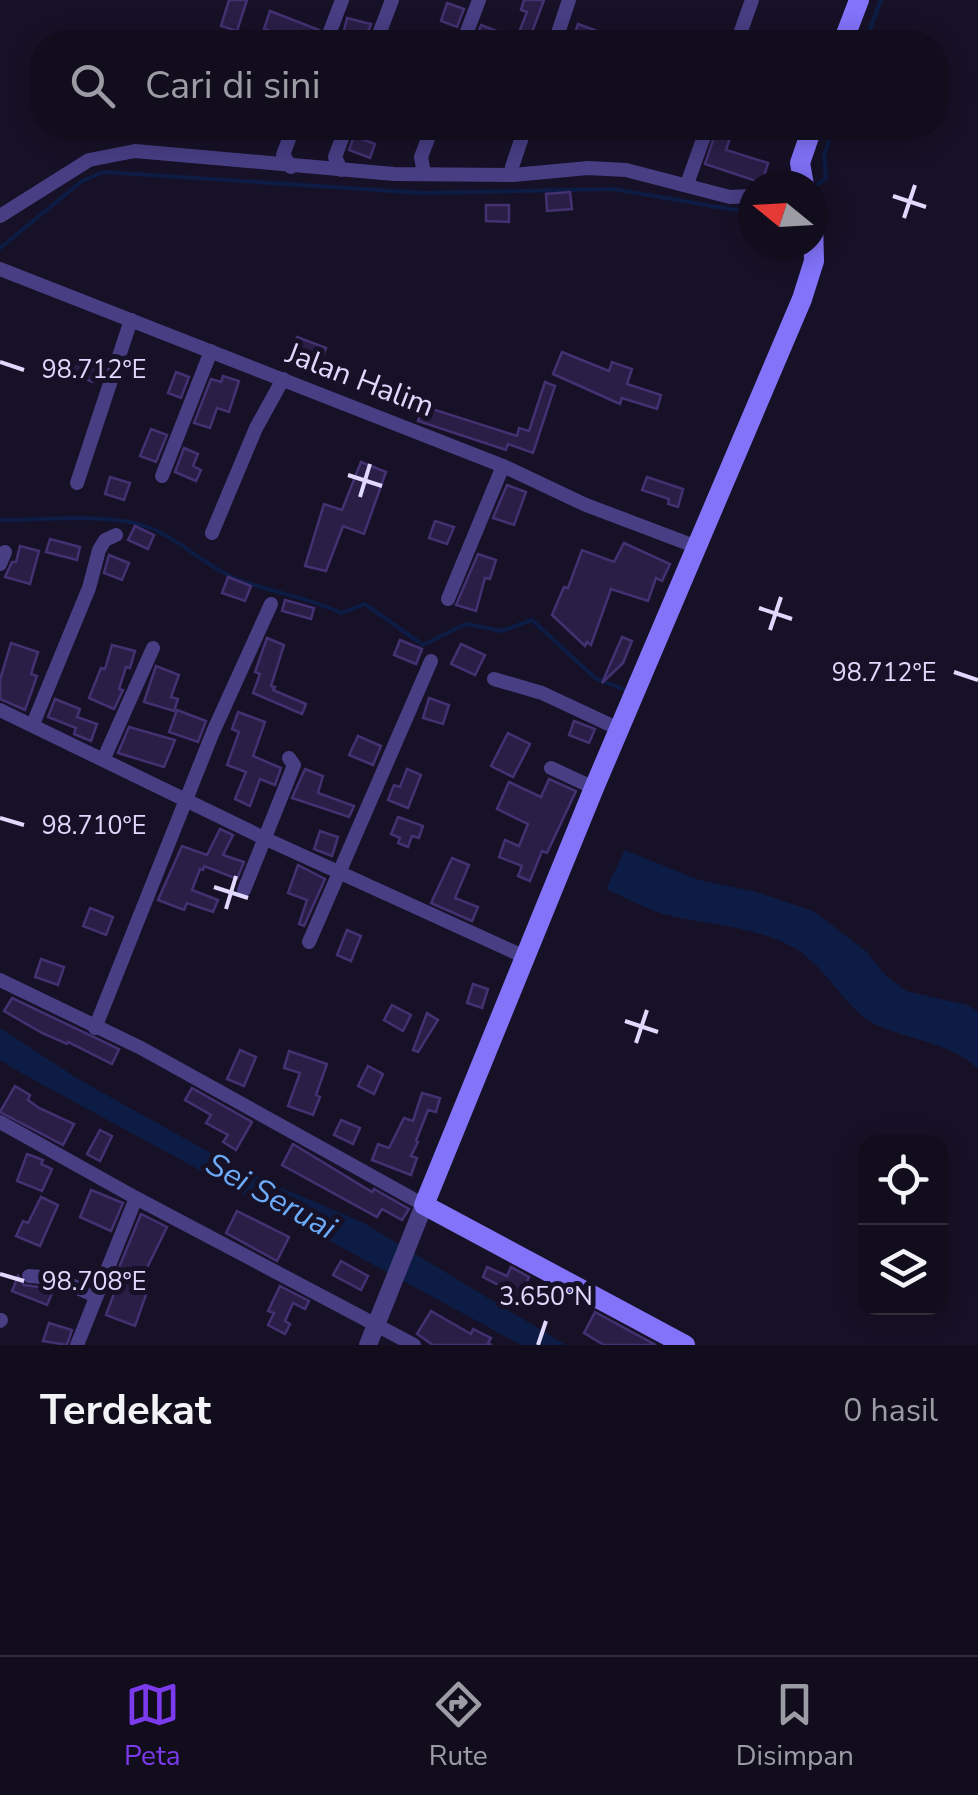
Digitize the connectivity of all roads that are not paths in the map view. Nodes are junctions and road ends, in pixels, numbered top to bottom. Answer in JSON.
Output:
{"nodes":[{"id":1,"x":342,"y":0,"type":"edge"},
{"id":2,"x":392,"y":0,"type":"edge"},
{"id":3,"x":479,"y":0,"type":"edge"},
{"id":4,"x":570,"y":0,"type":"edge"},
{"id":5,"x":752,"y":0,"type":"edge"},
{"id":6,"x":859,"y":0,"type":"edge"},
{"id":7,"x":331,"y":30,"type":"edge"},
{"id":8,"x":381,"y":30,"type":"edge"},
{"id":9,"x":468,"y":30,"type":"edge"},
{"id":10,"x":559,"y":30,"type":"edge"},
{"id":11,"x":742,"y":30,"type":"edge"},
{"id":12,"x":848,"y":30,"type":"edge"},
{"id":13,"x":289,"y":140,"type":"edge"},
{"id":14,"x":342,"y":140,"type":"edge"},
{"id":15,"x":428,"y":140,"type":"edge"},
{"id":16,"x":521,"y":140,"type":"edge"},
{"id":17,"x":703,"y":140,"type":"edge"},
{"id":18,"x":807,"y":140,"type":"edge"},
{"id":19,"x":290,"y":167,"type":"junction"},
{"id":20,"x":341,"y":170,"type":"junction"},
{"id":21,"x":800,"y":170,"type":"edge"},
{"id":22,"x":424,"y":174,"type":"junction"},
{"id":23,"x":513,"y":175,"type":"junction"},
{"id":24,"x":687,"y":184,"type":"junction"},
{"id":25,"x":738,"y":196,"type":"edge"},
{"id":26,"x":0,"y":216,"type":"edge"},
{"id":27,"x":813,"y":260,"type":"edge"},
{"id":28,"x":0,"y":269,"type":"edge"},
{"id":29,"x":132,"y":320,"type":"junction"},
{"id":30,"x":210,"y":351,"type":"junction"},
{"id":31,"x":282,"y":379,"type":"junction"},
{"id":32,"x":502,"y":466,"type":"junction"},
{"id":33,"x":162,"y":476,"type":"dead end"},
{"id":34,"x":77,"y":483,"type":"dead end"},
{"id":35,"x":212,"y":533,"type":"dead end"},
{"id":36,"x":116,"y":535,"type":"dead end"},
{"id":37,"x":697,"y":547,"type":"junction"},
{"id":38,"x":448,"y":599,"type":"dead end"},
{"id":39,"x":271,"y":604,"type":"dead end"},
{"id":40,"x":153,"y":648,"type":"dead end"},
{"id":41,"x":431,"y":660,"type":"dead end"},
{"id":42,"x":494,"y":679,"type":"dead end"},
{"id":43,"x":0,"y":710,"type":"edge"},
{"id":44,"x":34,"y":724,"type":"junction"},
{"id":45,"x":619,"y":729,"type":"junction"},
{"id":46,"x":104,"y":758,"type":"junction"},
{"id":47,"x":289,"y":758,"type":"dead end"},
{"id":48,"x":551,"y":768,"type":"dead end"},
{"id":49,"x":594,"y":788,"type":"junction"},
{"id":50,"x":186,"y":799,"type":"junction"},
{"id":51,"x":266,"y":839,"type":"junction"},
{"id":52,"x":340,"y":873,"type":"junction"},
{"id":53,"x":244,"y":890,"type":"dead end"},
{"id":54,"x":309,"y":942,"type":"dead end"},
{"id":55,"x":525,"y":957,"type":"junction"},
{"id":56,"x":0,"y":980,"type":"edge"},
{"id":57,"x":94,"y":1028,"type":"junction"},
{"id":58,"x":0,"y":1122,"type":"edge"},
{"id":59,"x":136,"y":1198,"type":"junction"},
{"id":60,"x":424,"y":1205,"type":"junction"},
{"id":61,"x":30,"y":1276,"type":"dead end"},
{"id":62,"x":96,"y":1296,"type":"junction"},
{"id":63,"x":376,"y":1325,"type":"junction"},
{"id":64,"x":77,"y":1345,"type":"edge"},
{"id":65,"x":368,"y":1345,"type":"edge"},
{"id":66,"x":414,"y":1345,"type":"edge"},
{"id":67,"x":685,"y":1345,"type":"edge"}],
"edges":[{"from":1,"to":7,"type":"street"},
{"from":2,"to":8,"type":"street"},
{"from":3,"to":9,"type":"street"},
{"from":4,"to":10,"type":"street"},
{"from":5,"to":11,"type":"street"},
{"from":6,"to":12,"type":"main road"},
{"from":13,"to":19,"type":"street"},
{"from":14,"to":20,"type":"street"},
{"from":15,"to":22,"type":"street"},
{"from":16,"to":23,"type":"street"},
{"from":17,"to":24,"type":"street"},
{"from":18,"to":21,"type":"main road"},
{"from":19,"to":20,"type":"street"},
{"from":19,"to":26,"type":"street"},
{"from":20,"to":22,"type":"street"},
{"from":22,"to":23,"type":"street"},
{"from":23,"to":24,"type":"street"},
{"from":24,"to":25,"type":"street"},
{"from":27,"to":37,"type":"main road"},
{"from":28,"to":29,"type":"street","name":"Jalan Halim"},
{"from":29,"to":30,"type":"street","name":"Jalan Halim"},
{"from":29,"to":34,"type":"street"},
{"from":30,"to":31,"type":"street","name":"Jalan Halim"},
{"from":30,"to":33,"type":"street"},
{"from":31,"to":32,"type":"street","name":"Jalan Halim"},
{"from":31,"to":35,"type":"street"},
{"from":32,"to":37,"type":"street","name":"Jalan Halim"},
{"from":32,"to":38,"type":"street"},
{"from":36,"to":44,"type":"street"},
{"from":37,"to":45,"type":"main road"},
{"from":39,"to":50,"type":"street"},
{"from":40,"to":46,"type":"street"},
{"from":41,"to":52,"type":"street"},
{"from":42,"to":45,"type":"street"},
{"from":43,"to":44,"type":"street"},
{"from":44,"to":46,"type":"street"},
{"from":45,"to":49,"type":"main road"},
{"from":46,"to":50,"type":"street"},
{"from":47,"to":51,"type":"street"},
{"from":48,"to":49,"type":"street"},
{"from":49,"to":55,"type":"main road"},
{"from":50,"to":51,"type":"street"},
{"from":50,"to":57,"type":"street"},
{"from":51,"to":52,"type":"street"},
{"from":51,"to":53,"type":"street"},
{"from":52,"to":54,"type":"street"},
{"from":52,"to":55,"type":"street"},
{"from":55,"to":60,"type":"main road"},
{"from":56,"to":57,"type":"street"},
{"from":57,"to":60,"type":"street"},
{"from":58,"to":59,"type":"street"},
{"from":59,"to":62,"type":"street"},
{"from":59,"to":63,"type":"street"},
{"from":60,"to":63,"type":"street"},
{"from":60,"to":67,"type":"main road"},
{"from":61,"to":62,"type":"street"},
{"from":62,"to":64,"type":"street"},
{"from":63,"to":65,"type":"street"},
{"from":63,"to":66,"type":"street"}]}
